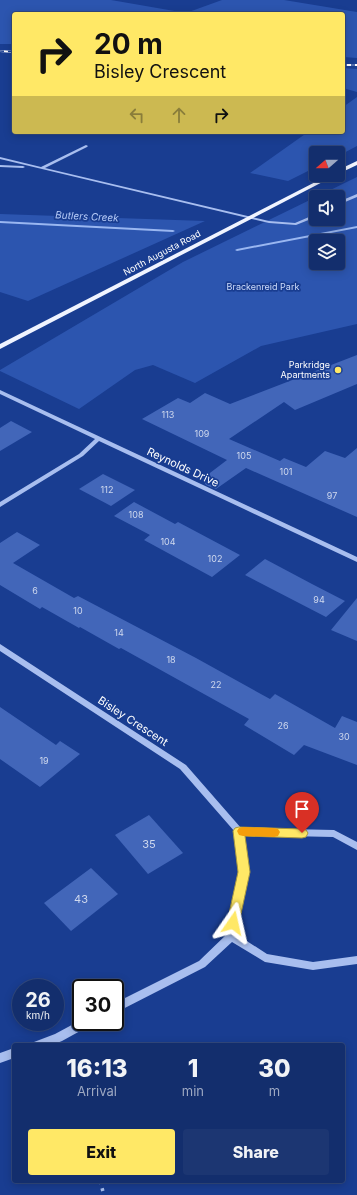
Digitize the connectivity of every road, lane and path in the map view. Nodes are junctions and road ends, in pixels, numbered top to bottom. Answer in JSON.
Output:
{"nodes":[{"id":1,"x":86,"y":146,"type":"dead end"},
{"id":2,"x":0,"y":158,"type":"edge"},
{"id":3,"x":357,"y":163,"type":"edge"},
{"id":4,"x":0,"y":166,"type":"edge"},
{"id":5,"x":41,"y":168,"type":"junction"},
{"id":6,"x":345,"y":169,"type":"edge"},
{"id":7,"x":319,"y":182,"type":"edge"},
{"id":8,"x":357,"y":195,"type":"edge"},
{"id":9,"x":345,"y":201,"type":"edge"},
{"id":10,"x":249,"y":217,"type":"junction"},
{"id":11,"x":309,"y":218,"type":"edge"},
{"id":12,"x":0,"y":347,"type":"edge"},
{"id":13,"x":0,"y":392,"type":"edge"},
{"id":14,"x":99,"y":438,"type":"junction"},
{"id":15,"x":0,"y":505,"type":"edge"},
{"id":16,"x":357,"y":560,"type":"edge"},
{"id":17,"x":0,"y":647,"type":"edge"},
{"id":18,"x":239,"y":831,"type":"junction"},
{"id":19,"x":357,"y":846,"type":"edge"},
{"id":20,"x":231,"y":936,"type":"junction"},
{"id":21,"x":357,"y":960,"type":"edge"},
{"id":22,"x":124,"y":1003,"type":"edge"},
{"id":23,"x":72,"y":1030,"type":"edge"},
{"id":24,"x":44,"y":1043,"type":"edge"},
{"id":25,"x":12,"y":1054,"type":"edge"},
{"id":26,"x":0,"y":1058,"type":"edge"},
{"id":27,"x":101,"y":1183,"type":"edge"},
{"id":28,"x":104,"y":1195,"type":"edge"}],
"edges":[{"from":1,"to":5,"type":"street"},
{"from":2,"to":5,"type":"street"},
{"from":3,"to":6,"type":"main road"},
{"from":4,"to":5,"type":"street"},
{"from":5,"to":10,"type":"street"},
{"from":7,"to":10,"type":"main road","name":"North Augusta Road"},
{"from":8,"to":9,"type":"street"},
{"from":10,"to":11,"type":"street"},
{"from":10,"to":12,"type":"main road","name":"North Augusta Road"},
{"from":13,"to":14,"type":"street","name":"Reynolds Drive"},
{"from":14,"to":15,"type":"street"},
{"from":14,"to":16,"type":"street","name":"Reynolds Drive"},
{"from":17,"to":18,"type":"street","name":"Bisley Crescent"},
{"from":18,"to":19,"type":"street"},
{"from":18,"to":20,"type":"street"},
{"from":20,"to":21,"type":"street"},
{"from":20,"to":22,"type":"street"},
{"from":23,"to":24,"type":"street"},
{"from":25,"to":26,"type":"street"},
{"from":27,"to":28,"type":"path"}]}
